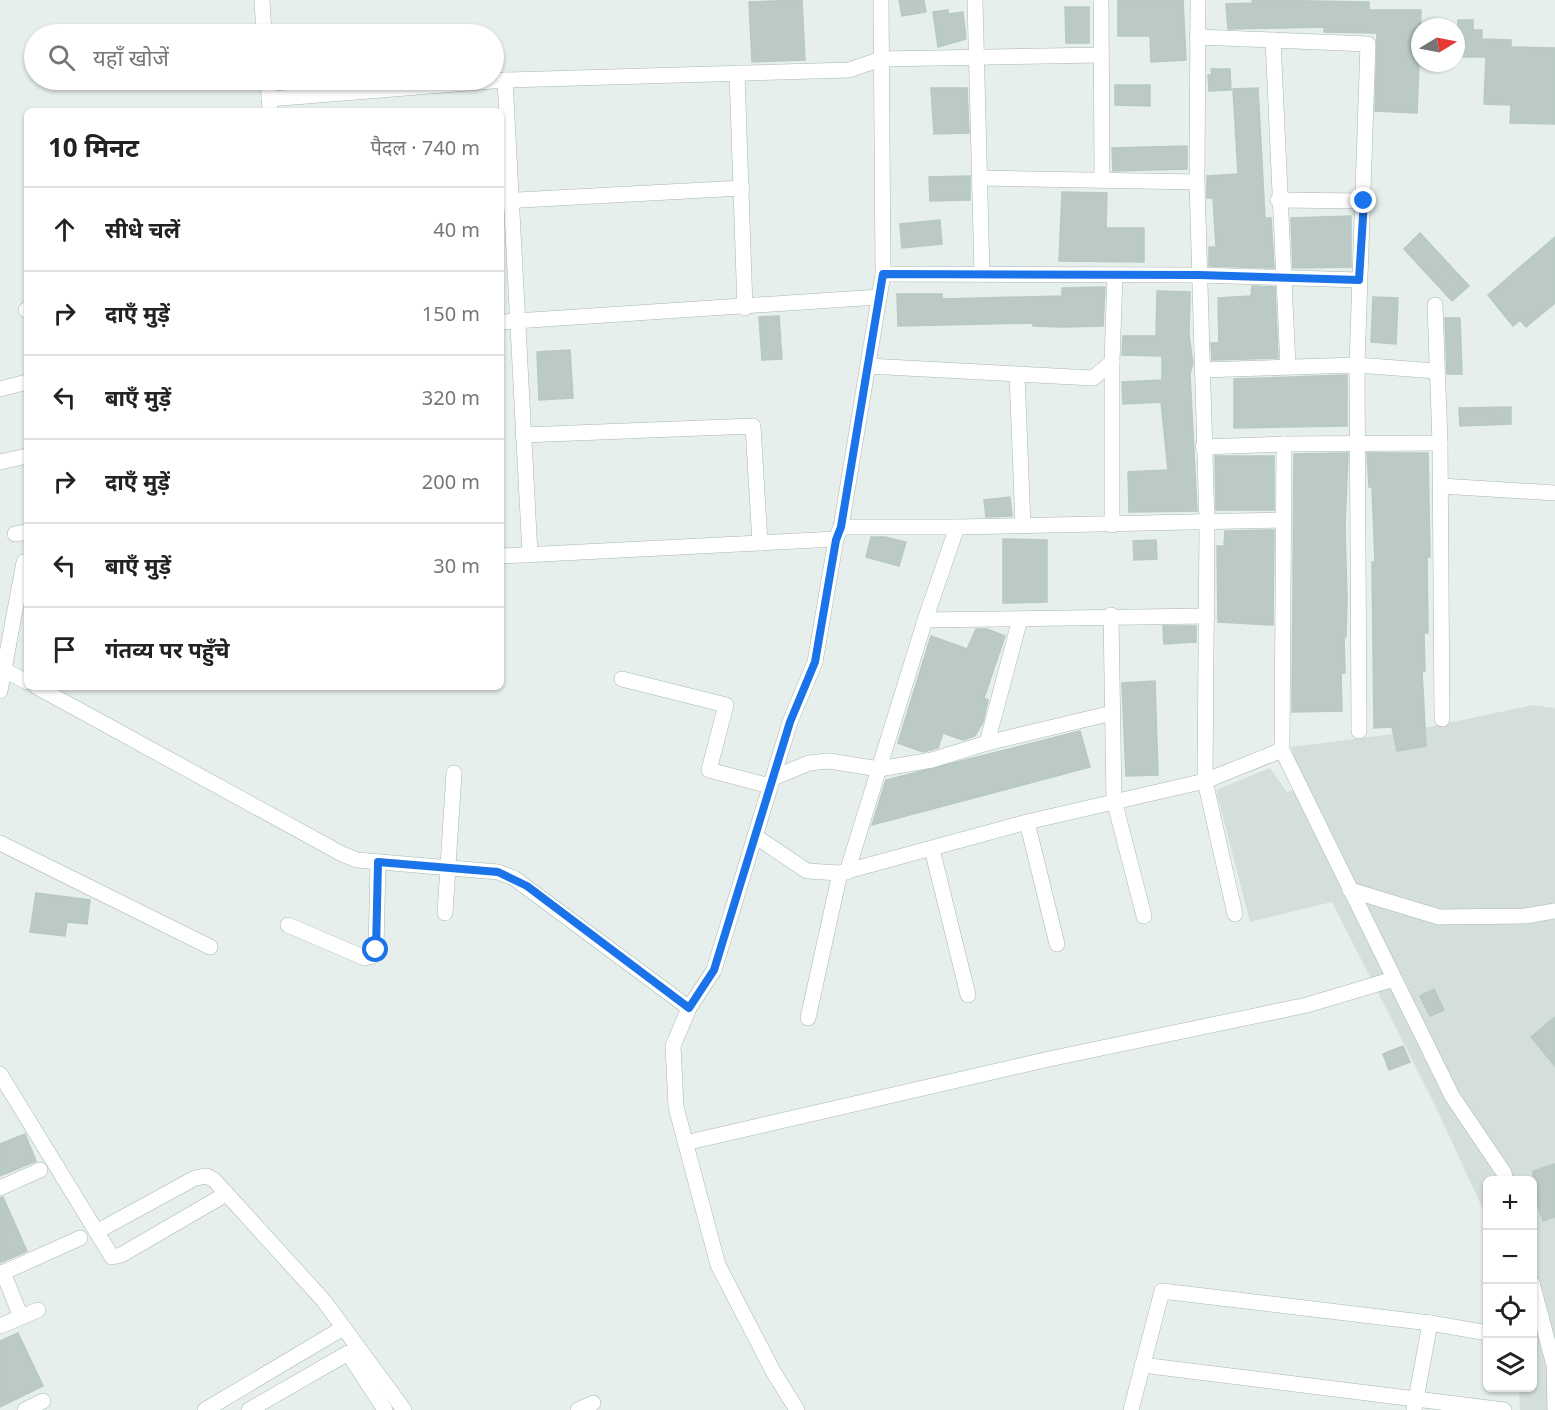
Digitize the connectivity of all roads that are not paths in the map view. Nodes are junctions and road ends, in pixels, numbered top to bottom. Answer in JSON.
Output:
{"nodes":[{"id":1,"x":262,"y":0,"type":"edge"},
{"id":2,"x":881,"y":0,"type":"edge"},
{"id":3,"x":975,"y":0,"type":"edge"},
{"id":4,"x":1101,"y":0,"type":"edge"},
{"id":5,"x":1198,"y":0,"type":"edge"},
{"id":6,"x":263,"y":24,"type":"edge"},
{"id":7,"x":1197,"y":38,"type":"junction"},
{"id":8,"x":1273,"y":40,"type":"junction"},
{"id":9,"x":1101,"y":55,"type":"junction"},
{"id":10,"x":978,"y":56,"type":"junction"},
{"id":11,"x":881,"y":59,"type":"junction"},
{"id":12,"x":738,"y":74,"type":"junction"},
{"id":13,"x":505,"y":80,"type":"joint"},
{"id":14,"x":269,"y":90,"type":"edge"},
{"id":15,"x":411,"y":90,"type":"edge"},
{"id":16,"x":270,"y":105,"type":"edge"},
{"id":17,"x":981,"y":178,"type":"junction"},
{"id":18,"x":1102,"y":179,"type":"junction"},
{"id":19,"x":1197,"y":182,"type":"junction"},
{"id":20,"x":742,"y":188,"type":"junction"},
{"id":21,"x":1278,"y":200,"type":"junction"},
{"id":22,"x":507,"y":201,"type":"edge"},
{"id":23,"x":1364,"y":201,"type":"junction"},
{"id":24,"x":883,"y":274,"type":"junction"},
{"id":25,"x":982,"y":274,"type":"junction"},
{"id":26,"x":1115,"y":275,"type":"junction"},
{"id":27,"x":1199,"y":275,"type":"junction"},
{"id":28,"x":1283,"y":277,"type":"junction"},
{"id":29,"x":1359,"y":280,"type":"junction"},
{"id":30,"x":879,"y":297,"type":"junction"},
{"id":31,"x":1435,"y":305,"type":"dead end"},
{"id":32,"x":745,"y":308,"type":"junction"},
{"id":33,"x":518,"y":321,"type":"junction"},
{"id":34,"x":504,"y":322,"type":"edge"},
{"id":35,"x":1112,"y":362,"type":"junction"},
{"id":36,"x":1357,"y":365,"type":"junction"},
{"id":37,"x":868,"y":366,"type":"junction"},
{"id":38,"x":1288,"y":367,"type":"junction"},
{"id":39,"x":1202,"y":370,"type":"junction"},
{"id":40,"x":1436,"y":371,"type":"junction"},
{"id":41,"x":1017,"y":375,"type":"junction"},
{"id":42,"x":24,"y":383,"type":"edge"},
{"id":43,"x":0,"y":389,"type":"edge"},
{"id":44,"x":523,"y":435,"type":"junction"},
{"id":45,"x":1440,"y":443,"type":"junction"},
{"id":46,"x":1284,"y":444,"type":"junction"},
{"id":47,"x":1359,"y":444,"type":"junction"},
{"id":48,"x":1203,"y":447,"type":"junction"},
{"id":49,"x":24,"y":457,"type":"edge"},
{"id":50,"x":0,"y":462,"type":"edge"},
{"id":51,"x":1441,"y":486,"type":"junction"},
{"id":52,"x":1555,"y":493,"type":"edge"},
{"id":53,"x":1283,"y":520,"type":"junction"},
{"id":54,"x":1207,"y":524,"type":"junction"},
{"id":55,"x":1112,"y":525,"type":"junction"},
{"id":56,"x":1023,"y":526,"type":"junction"},
{"id":57,"x":957,"y":528,"type":"junction"},
{"id":58,"x":839,"y":533,"type":"junction"},
{"id":59,"x":760,"y":543,"type":"junction"},
{"id":60,"x":530,"y":554,"type":"junction"},
{"id":61,"x":504,"y":556,"type":"edge"},
{"id":62,"x":24,"y":562,"type":"dead end"},
{"id":63,"x":1111,"y":615,"type":"junction"},
{"id":64,"x":1207,"y":616,"type":"junction"},
{"id":65,"x":1020,"y":619,"type":"junction"},
{"id":66,"x":925,"y":620,"type":"junction"},
{"id":67,"x":6,"y":671,"type":"junction"},
{"id":68,"x":622,"y":679,"type":"dead end"},
{"id":69,"x":24,"y":680,"type":"edge"},
{"id":70,"x":42,"y":690,"type":"edge"},
{"id":71,"x":0,"y":691,"type":"edge"},
{"id":72,"x":1112,"y":714,"type":"junction"},
{"id":73,"x":1442,"y":720,"type":"dead end"},
{"id":74,"x":1359,"y":731,"type":"dead end"},
{"id":75,"x":987,"y":743,"type":"junction"},
{"id":76,"x":1282,"y":750,"type":"junction"},
{"id":77,"x":879,"y":769,"type":"junction"},
{"id":78,"x":454,"y":773,"type":"dead end"},
{"id":79,"x":1205,"y":781,"type":"junction"},
{"id":80,"x":771,"y":782,"type":"junction"},
{"id":81,"x":1114,"y":800,"type":"junction"},
{"id":82,"x":1027,"y":822,"type":"junction"},
{"id":83,"x":754,"y":836,"type":"junction"},
{"id":84,"x":0,"y":843,"type":"edge"},
{"id":85,"x":932,"y":849,"type":"junction"},
{"id":86,"x":378,"y":862,"type":"junction"},
{"id":87,"x":449,"y":868,"type":"junction"},
{"id":88,"x":844,"y":873,"type":"junction"},
{"id":89,"x":1350,"y":890,"type":"junction"},
{"id":90,"x":1555,"y":911,"type":"edge"},
{"id":91,"x":445,"y":913,"type":"dead end"},
{"id":92,"x":1235,"y":914,"type":"dead end"},
{"id":93,"x":1144,"y":916,"type":"dead end"},
{"id":94,"x":288,"y":925,"type":"dead end"},
{"id":95,"x":1057,"y":944,"type":"dead end"},
{"id":96,"x":210,"y":947,"type":"dead end"},
{"id":97,"x":1394,"y":979,"type":"junction"},
{"id":98,"x":968,"y":995,"type":"dead end"},
{"id":99,"x":689,"y":1008,"type":"junction"},
{"id":100,"x":808,"y":1018,"type":"dead end"},
{"id":101,"x":0,"y":1074,"type":"edge"},
{"id":102,"x":685,"y":1143,"type":"junction"},
{"id":103,"x":40,"y":1170,"type":"dead end"},
{"id":104,"x":1505,"y":1176,"type":"edge"},
{"id":105,"x":0,"y":1188,"type":"edge"},
{"id":106,"x":226,"y":1194,"type":"junction"},
{"id":107,"x":98,"y":1231,"type":"junction"},
{"id":108,"x":80,"y":1238,"type":"dead end"},
{"id":109,"x":1,"y":1273,"type":"edge"},
{"id":110,"x":1533,"y":1284,"type":"edge"},
{"id":111,"x":38,"y":1310,"type":"dead end"},
{"id":112,"x":21,"y":1317,"type":"junction"},
{"id":113,"x":1430,"y":1323,"type":"junction"},
{"id":114,"x":0,"y":1326,"type":"edge"},
{"id":115,"x":343,"y":1328,"type":"junction"},
{"id":116,"x":1483,"y":1332,"type":"edge"},
{"id":117,"x":1142,"y":1365,"type":"junction"},
{"id":118,"x":43,"y":1401,"type":"dead end"},
{"id":119,"x":593,"y":1403,"type":"dead end"},
{"id":120,"x":1416,"y":1404,"type":"edge"},
{"id":121,"x":26,"y":1410,"type":"edge"},
{"id":122,"x":204,"y":1410,"type":"edge"},
{"id":123,"x":249,"y":1410,"type":"edge"},
{"id":124,"x":385,"y":1410,"type":"edge"},
{"id":125,"x":404,"y":1410,"type":"edge"},
{"id":126,"x":578,"y":1410,"type":"edge"},
{"id":127,"x":796,"y":1410,"type":"edge"},
{"id":128,"x":1131,"y":1410,"type":"edge"},
{"id":129,"x":1504,"y":1410,"type":"edge"},
{"id":130,"x":1555,"y":1410,"type":"edge"}],
"edges":[{"from":1,"to":6,"type":"street"},
{"from":2,"to":11,"type":"street"},
{"from":3,"to":10,"type":"street"},
{"from":4,"to":9,"type":"street"},
{"from":5,"to":7,"type":"street"},
{"from":7,"to":8,"type":"street"},
{"from":7,"to":19,"type":"street"},
{"from":8,"to":21,"type":"street"},
{"from":8,"to":23,"type":"street"},
{"from":9,"to":10,"type":"street"},
{"from":9,"to":18,"type":"street"},
{"from":10,"to":11,"type":"street"},
{"from":10,"to":17,"type":"street"},
{"from":11,"to":12,"type":"street"},
{"from":11,"to":24,"type":"street"},
{"from":12,"to":13,"type":"street"},
{"from":12,"to":20,"type":"street"},
{"from":13,"to":22,"type":"street"},
{"from":14,"to":16,"type":"street"},
{"from":15,"to":16,"type":"street"},
{"from":17,"to":18,"type":"street"},
{"from":17,"to":25,"type":"street"},
{"from":18,"to":19,"type":"street"},
{"from":19,"to":27,"type":"street"},
{"from":20,"to":22,"type":"street"},
{"from":20,"to":32,"type":"street"},
{"from":21,"to":23,"type":"street"},
{"from":21,"to":28,"type":"street"},
{"from":22,"to":33,"type":"street"},
{"from":23,"to":29,"type":"street"},
{"from":24,"to":25,"type":"street"},
{"from":24,"to":30,"type":"street"},
{"from":25,"to":26,"type":"street"},
{"from":26,"to":27,"type":"street"},
{"from":26,"to":35,"type":"street"},
{"from":27,"to":28,"type":"street"},
{"from":27,"to":39,"type":"street"},
{"from":28,"to":29,"type":"street"},
{"from":28,"to":38,"type":"street"},
{"from":29,"to":36,"type":"street"},
{"from":30,"to":32,"type":"street"},
{"from":30,"to":37,"type":"street"},
{"from":31,"to":40,"type":"street"},
{"from":32,"to":33,"type":"street"},
{"from":33,"to":34,"type":"street"},
{"from":33,"to":44,"type":"street"},
{"from":35,"to":41,"type":"street"},
{"from":35,"to":55,"type":"street"},
{"from":36,"to":38,"type":"street"},
{"from":36,"to":40,"type":"street"},
{"from":36,"to":47,"type":"street"},
{"from":37,"to":41,"type":"street"},
{"from":37,"to":58,"type":"street"},
{"from":38,"to":39,"type":"street"},
{"from":39,"to":48,"type":"street"},
{"from":40,"to":45,"type":"street"},
{"from":41,"to":56,"type":"street"},
{"from":42,"to":43,"type":"street"},
{"from":44,"to":59,"type":"street"},
{"from":44,"to":60,"type":"street"},
{"from":45,"to":47,"type":"street"},
{"from":45,"to":51,"type":"street"},
{"from":46,"to":47,"type":"street"},
{"from":46,"to":48,"type":"street"},
{"from":46,"to":53,"type":"street"},
{"from":47,"to":74,"type":"street"},
{"from":48,"to":54,"type":"street"},
{"from":49,"to":50,"type":"street"},
{"from":51,"to":52,"type":"street"},
{"from":51,"to":73,"type":"street"},
{"from":53,"to":54,"type":"street"},
{"from":53,"to":76,"type":"street"},
{"from":54,"to":55,"type":"street"},
{"from":54,"to":64,"type":"street"},
{"from":55,"to":56,"type":"street"},
{"from":56,"to":57,"type":"street"},
{"from":57,"to":58,"type":"street"},
{"from":57,"to":66,"type":"street"},
{"from":58,"to":59,"type":"street"},
{"from":58,"to":80,"type":"street"},
{"from":59,"to":60,"type":"street"},
{"from":60,"to":61,"type":"street"},
{"from":62,"to":67,"type":"street"},
{"from":63,"to":64,"type":"street"},
{"from":63,"to":65,"type":"street"},
{"from":63,"to":72,"type":"street"},
{"from":64,"to":79,"type":"street"},
{"from":65,"to":66,"type":"street"},
{"from":65,"to":75,"type":"street"},
{"from":66,"to":77,"type":"street"},
{"from":67,"to":69,"type":"street"},
{"from":67,"to":71,"type":"street"},
{"from":68,"to":80,"type":"street"},
{"from":70,"to":86,"type":"street"},
{"from":72,"to":75,"type":"street"},
{"from":72,"to":81,"type":"street"},
{"from":75,"to":77,"type":"street"},
{"from":76,"to":79,"type":"street"},
{"from":76,"to":89,"type":"street"},
{"from":77,"to":80,"type":"street"},
{"from":77,"to":88,"type":"street"},
{"from":78,"to":87,"type":"street"},
{"from":79,"to":81,"type":"street"},
{"from":79,"to":92,"type":"street"},
{"from":80,"to":83,"type":"street"},
{"from":81,"to":82,"type":"street"},
{"from":81,"to":93,"type":"street"},
{"from":82,"to":85,"type":"street"},
{"from":82,"to":95,"type":"street"},
{"from":83,"to":88,"type":"street"},
{"from":83,"to":99,"type":"street"},
{"from":84,"to":96,"type":"street"},
{"from":85,"to":88,"type":"street"},
{"from":85,"to":98,"type":"street"},
{"from":86,"to":87,"type":"street"},
{"from":86,"to":94,"type":"street"},
{"from":87,"to":91,"type":"street"},
{"from":87,"to":99,"type":"street"},
{"from":88,"to":100,"type":"street"},
{"from":89,"to":90,"type":"street"},
{"from":89,"to":97,"type":"street"},
{"from":97,"to":102,"type":"street"},
{"from":97,"to":104,"type":"street"},
{"from":99,"to":102,"type":"street"},
{"from":101,"to":107,"type":"street"},
{"from":102,"to":127,"type":"street"},
{"from":103,"to":105,"type":"street"},
{"from":106,"to":107,"type":"street"},
{"from":106,"to":107,"type":"street"},
{"from":106,"to":115,"type":"street"},
{"from":108,"to":109,"type":"street"},
{"from":109,"to":112,"type":"street"},
{"from":110,"to":130,"type":"street"},
{"from":111,"to":112,"type":"street"},
{"from":112,"to":114,"type":"street"},
{"from":113,"to":116,"type":"street"},
{"from":113,"to":117,"type":"street"},
{"from":113,"to":120,"type":"street"},
{"from":115,"to":122,"type":"street"},
{"from":115,"to":125,"type":"street"},
{"from":117,"to":120,"type":"street"},
{"from":117,"to":128,"type":"street"},
{"from":118,"to":121,"type":"street"},
{"from":119,"to":126,"type":"street"},
{"from":120,"to":129,"type":"street"},
{"from":123,"to":124,"type":"street"}]}
